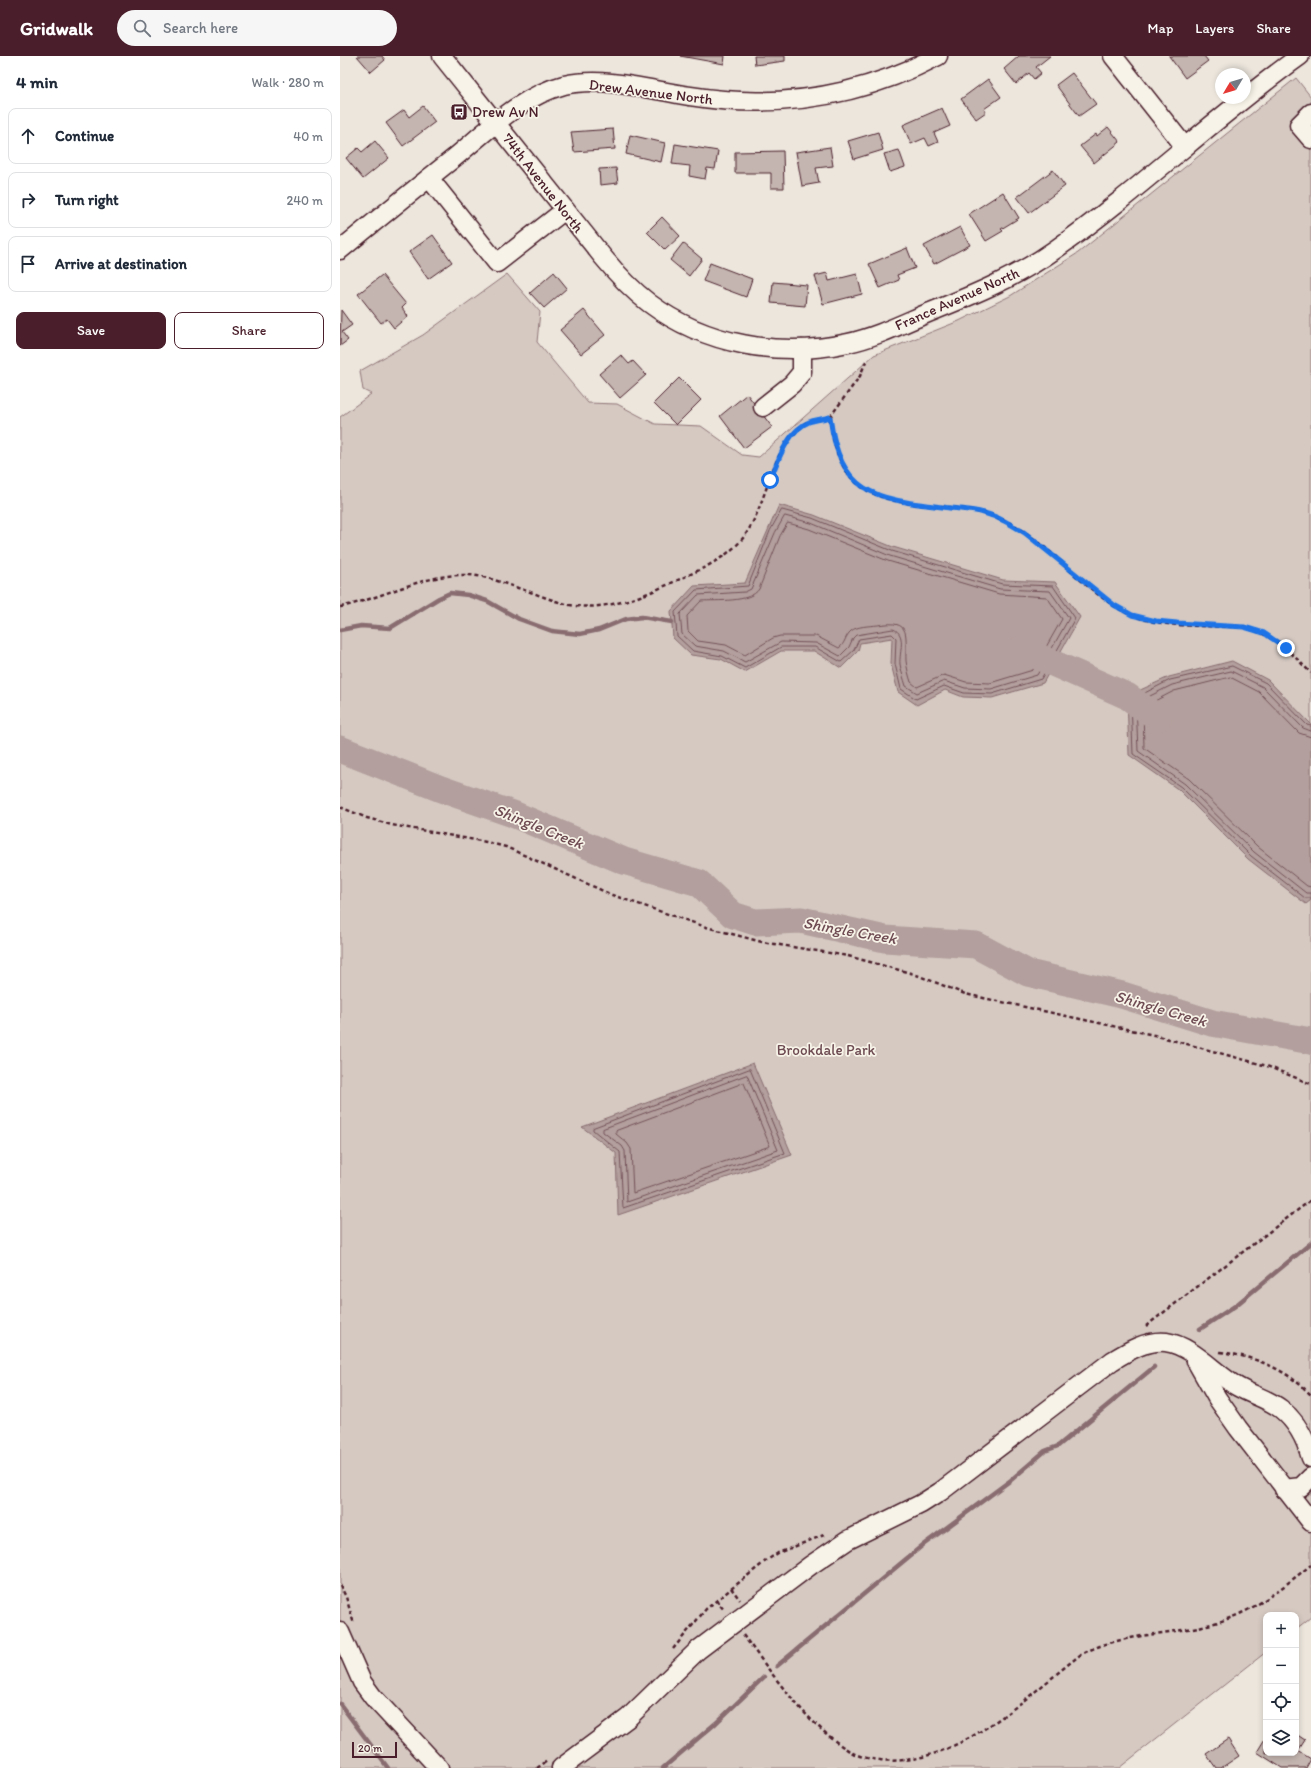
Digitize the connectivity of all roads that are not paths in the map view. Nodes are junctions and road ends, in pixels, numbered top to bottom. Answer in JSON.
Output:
{"nodes":[{"id":1,"x":442,"y":56,"type":"edge"},
{"id":2,"x":938,"y":56,"type":"edge"},
{"id":3,"x":1113,"y":56,"type":"edge"},
{"id":4,"x":1301,"y":56,"type":"edge"},
{"id":5,"x":1311,"y":68,"type":"edge"},
{"id":6,"x":1311,"y":113,"type":"edge"},
{"id":7,"x":496,"y":123,"type":"junction"},
{"id":8,"x":1311,"y":139,"type":"edge"},
{"id":9,"x":1185,"y":147,"type":"junction"},
{"id":10,"x":429,"y":178,"type":"junction"},
{"id":11,"x":565,"y":210,"type":"junction"},
{"id":12,"x":340,"y":250,"type":"edge"},
{"id":13,"x":650,"y":303,"type":"joint"},
{"id":14,"x":802,"y":349,"type":"junction"},
{"id":15,"x":763,"y":407,"type":"dead end"},
{"id":16,"x":1193,"y":1355,"type":"junction"},
{"id":17,"x":1249,"y":1393,"type":"junction"},
{"id":18,"x":1231,"y":1418,"type":"junction"},
{"id":19,"x":1311,"y":1458,"type":"edge"},
{"id":20,"x":1311,"y":1477,"type":"edge"},
{"id":21,"x":1284,"y":1489,"type":"junction"},
{"id":22,"x":1311,"y":1522,"type":"edge"},
{"id":23,"x":348,"y":1630,"type":"edge"},
{"id":24,"x":555,"y":1763,"type":"edge"},
{"id":25,"x":439,"y":1768,"type":"edge"}],
"edges":[{"from":1,"to":7,"type":"street","name":"74th Avenue North"},
{"from":2,"to":7,"type":"street","name":"Drew Avenue North"},
{"from":3,"to":9,"type":"street"},
{"from":4,"to":5,"type":"street"},
{"from":4,"to":9,"type":"street","name":"France Avenue North"},
{"from":6,"to":8,"type":"street"},
{"from":7,"to":10,"type":"street","name":"Drew Avenue North"},
{"from":7,"to":11,"type":"street","name":"74th Avenue North"},
{"from":9,"to":14,"type":"street","name":"France Avenue North"},
{"from":10,"to":11,"type":"street"},
{"from":10,"to":12,"type":"street","name":"Drew Avenue North"},
{"from":11,"to":13,"type":"street","name":"74th Avenue North"},
{"from":13,"to":14,"type":"street","name":"France Avenue North"},
{"from":14,"to":15,"type":"street"},
{"from":16,"to":17,"type":"street"},
{"from":16,"to":18,"type":"street"},
{"from":16,"to":24,"type":"street"},
{"from":17,"to":18,"type":"street"},
{"from":17,"to":19,"type":"street"},
{"from":18,"to":21,"type":"street"},
{"from":20,"to":21,"type":"street"},
{"from":21,"to":22,"type":"street"},
{"from":23,"to":25,"type":"street"}]}
